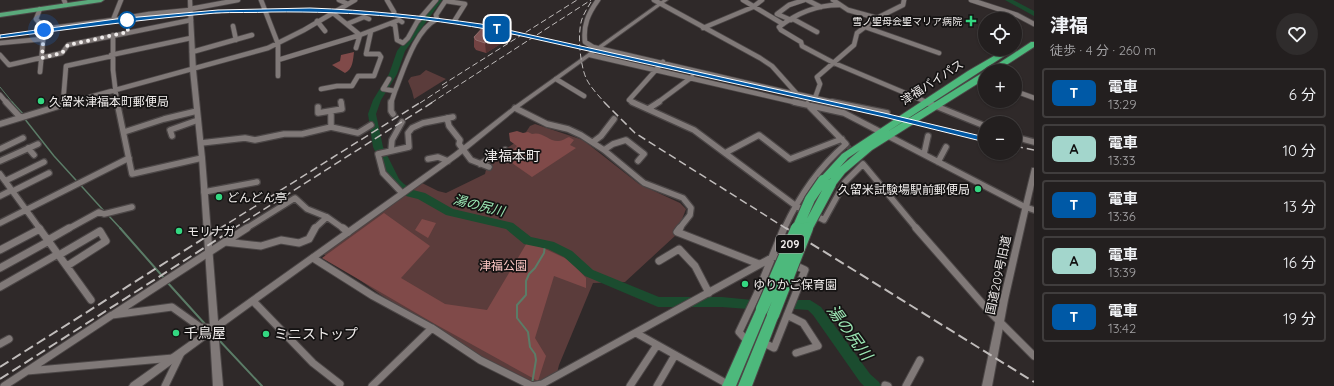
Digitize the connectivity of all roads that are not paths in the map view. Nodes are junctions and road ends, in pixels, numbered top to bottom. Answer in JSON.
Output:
{"nodes":[{"id":1,"x":102,"y":0,"type":"edge"},
{"id":2,"x":121,"y":0,"type":"edge"},
{"id":3,"x":190,"y":0,"type":"edge"},
{"id":4,"x":238,"y":0,"type":"edge"},
{"id":5,"x":261,"y":0,"type":"edge"},
{"id":6,"x":339,"y":0,"type":"edge"},
{"id":7,"x":355,"y":0,"type":"edge"},
{"id":8,"x":387,"y":0,"type":"edge"},
{"id":9,"x":436,"y":0,"type":"edge"},
{"id":10,"x":446,"y":0,"type":"edge"},
{"id":11,"x":598,"y":0,"type":"edge"},
{"id":12,"x":654,"y":0,"type":"edge"},
{"id":13,"x":743,"y":0,"type":"edge"},
{"id":14,"x":762,"y":0,"type":"edge"},
{"id":15,"x":804,"y":0,"type":"edge"},
{"id":16,"x":807,"y":0,"type":"edge"},
{"id":17,"x":833,"y":0,"type":"edge"},
{"id":18,"x":904,"y":0,"type":"edge"},
{"id":19,"x":971,"y":0,"type":"edge"},
{"id":20,"x":664,"y":2,"type":"edge"},
{"id":21,"x":65,"y":3,"type":"edge"},
{"id":22,"x":348,"y":4,"type":"junction"},
{"id":23,"x":839,"y":5,"type":"junction"},
{"id":24,"x":753,"y":7,"type":"junction"},
{"id":25,"x":821,"y":7,"type":"junction"},
{"id":26,"x":40,"y":9,"type":"junction"},
{"id":27,"x":190,"y":10,"type":"junction"},
{"id":28,"x":334,"y":12,"type":"junction"},
{"id":29,"x":394,"y":12,"type":"dead end"},
{"id":30,"x":0,"y":15,"type":"edge"},
{"id":31,"x":877,"y":18,"type":"junction"},
{"id":32,"x":369,"y":19,"type":"dead end"},
{"id":33,"x":113,"y":20,"type":"junction"},
{"id":34,"x":190,"y":20,"type":"junction"},
{"id":35,"x":454,"y":20,"type":"dead end"},
{"id":36,"x":792,"y":20,"type":"junction"},
{"id":37,"x":317,"y":21,"type":"junction"},
{"id":38,"x":402,"y":22,"type":"dead end"},
{"id":39,"x":347,"y":24,"type":"junction"},
{"id":40,"x":392,"y":24,"type":"junction"},
{"id":41,"x":783,"y":24,"type":"junction"},
{"id":42,"x":1034,"y":24,"type":"edge"},
{"id":43,"x":234,"y":26,"type":"dead end"},
{"id":44,"x":865,"y":27,"type":"junction"},
{"id":45,"x":703,"y":28,"type":"junction"},
{"id":46,"x":44,"y":29,"type":"junction"},
{"id":47,"x":325,"y":31,"type":"dead end"},
{"id":48,"x":370,"y":31,"type":"junction"},
{"id":49,"x":817,"y":32,"type":"dead end"},
{"id":50,"x":113,"y":35,"type":"junction"},
{"id":51,"x":252,"y":35,"type":"dead end"},
{"id":52,"x":360,"y":35,"type":"junction"},
{"id":53,"x":1034,"y":36,"type":"edge"},
{"id":54,"x":191,"y":38,"type":"junction"},
{"id":55,"x":44,"y":39,"type":"junction"},
{"id":56,"x":236,"y":40,"type":"junction"},
{"id":57,"x":0,"y":43,"type":"edge"},
{"id":58,"x":1022,"y":43,"type":"edge"},
{"id":59,"x":278,"y":44,"type":"junction"},
{"id":60,"x":1034,"y":44,"type":"edge"},
{"id":61,"x":356,"y":48,"type":"dead end"},
{"id":62,"x":599,"y":49,"type":"junction"},
{"id":63,"x":192,"y":52,"type":"junction"},
{"id":64,"x":940,"y":52,"type":"dead end"},
{"id":65,"x":0,"y":55,"type":"edge"},
{"id":66,"x":590,"y":55,"type":"junction"},
{"id":67,"x":112,"y":56,"type":"junction"},
{"id":68,"x":1001,"y":56,"type":"edge"},
{"id":69,"x":42,"y":58,"type":"junction"},
{"id":70,"x":278,"y":60,"type":"junction"},
{"id":71,"x":663,"y":62,"type":"junction"},
{"id":72,"x":834,"y":63,"type":"junction"},
{"id":73,"x":1002,"y":64,"type":"edge"},
{"id":74,"x":193,"y":70,"type":"junction"},
{"id":75,"x":657,"y":70,"type":"junction"},
{"id":76,"x":40,"y":72,"type":"dead end"},
{"id":77,"x":278,"y":76,"type":"dead end"},
{"id":78,"x":692,"y":77,"type":"junction"},
{"id":79,"x":389,"y":78,"type":"dead end"},
{"id":80,"x":556,"y":79,"type":"junction"},
{"id":81,"x":978,"y":79,"type":"edge"},
{"id":82,"x":321,"y":89,"type":"dead end"},
{"id":83,"x":115,"y":90,"type":"junction"},
{"id":84,"x":395,"y":91,"type":"junction"},
{"id":85,"x":797,"y":94,"type":"junction"},
{"id":86,"x":1022,"y":94,"type":"edge"},
{"id":87,"x":0,"y":96,"type":"edge"},
{"id":88,"x":584,"y":96,"type":"dead end"},
{"id":89,"x":806,"y":96,"type":"junction"},
{"id":90,"x":815,"y":98,"type":"junction"},
{"id":91,"x":1034,"y":98,"type":"edge"},
{"id":92,"x":2,"y":101,"type":"edge"},
{"id":93,"x":341,"y":101,"type":"dead end"},
{"id":94,"x":63,"y":104,"type":"junction"},
{"id":95,"x":807,"y":104,"type":"junction"},
{"id":96,"x":931,"y":104,"type":"junction"},
{"id":97,"x":318,"y":107,"type":"dead end"},
{"id":98,"x":515,"y":108,"type":"junction"},
{"id":99,"x":648,"y":109,"type":"junction"},
{"id":100,"x":197,"y":111,"type":"junction"},
{"id":101,"x":331,"y":111,"type":"junction"},
{"id":102,"x":886,"y":113,"type":"dead end"},
{"id":103,"x":393,"y":114,"type":"dead end"},
{"id":104,"x":20,"y":117,"type":"junction"},
{"id":105,"x":614,"y":119,"type":"dead end"},
{"id":106,"x":198,"y":120,"type":"junction"},
{"id":107,"x":402,"y":122,"type":"dead end"},
{"id":108,"x":978,"y":123,"type":"edge"},
{"id":109,"x":0,"y":124,"type":"edge"},
{"id":110,"x":371,"y":125,"type":"dead end"},
{"id":111,"x":331,"y":127,"type":"junction"},
{"id":112,"x":124,"y":132,"type":"junction"},
{"id":113,"x":880,"y":132,"type":"junction"},
{"id":114,"x":172,"y":136,"type":"dead end"},
{"id":115,"x":889,"y":136,"type":"junction"},
{"id":116,"x":928,"y":136,"type":"dead end"},
{"id":117,"x":23,"y":138,"type":"dead end"},
{"id":118,"x":1022,"y":139,"type":"edge"},
{"id":119,"x":842,"y":140,"type":"junction"},
{"id":120,"x":593,"y":142,"type":"junction"},
{"id":121,"x":1034,"y":142,"type":"edge"},
{"id":122,"x":200,"y":143,"type":"junction"},
{"id":123,"x":38,"y":144,"type":"dead end"},
{"id":124,"x":946,"y":147,"type":"dead end"},
{"id":125,"x":28,"y":148,"type":"junction"},
{"id":126,"x":0,"y":149,"type":"edge"},
{"id":127,"x":463,"y":149,"type":"junction"},
{"id":128,"x":505,"y":150,"type":"dead end"},
{"id":129,"x":604,"y":150,"type":"junction"},
{"id":130,"x":391,"y":151,"type":"junction"},
{"id":131,"x":726,"y":153,"type":"junction"},
{"id":132,"x":924,"y":154,"type":"junction"},
{"id":133,"x":34,"y":156,"type":"dead end"},
{"id":134,"x":129,"y":158,"type":"junction"},
{"id":135,"x":202,"y":158,"type":"junction"},
{"id":136,"x":428,"y":159,"type":"dead end"},
{"id":137,"x":448,"y":161,"type":"junction"},
{"id":138,"x":638,"y":161,"type":"dead end"},
{"id":139,"x":0,"y":162,"type":"edge"},
{"id":140,"x":44,"y":162,"type":"dead end"},
{"id":141,"x":938,"y":162,"type":"junction"},
{"id":142,"x":480,"y":164,"type":"junction"},
{"id":143,"x":489,"y":167,"type":"dead end"},
{"id":144,"x":1034,"y":170,"type":"edge"},
{"id":145,"x":49,"y":173,"type":"dead end"},
{"id":146,"x":0,"y":174,"type":"edge"},
{"id":147,"x":257,"y":182,"type":"dead end"},
{"id":148,"x":827,"y":182,"type":"junction"},
{"id":149,"x":4,"y":183,"type":"edge"},
{"id":150,"x":12,"y":190,"type":"junction"},
{"id":151,"x":204,"y":192,"type":"junction"},
{"id":152,"x":402,"y":193,"type":"junction"},
{"id":153,"x":0,"y":196,"type":"edge"},
{"id":154,"x":796,"y":206,"type":"junction"},
{"id":155,"x":132,"y":207,"type":"dead end"},
{"id":156,"x":1025,"y":207,"type":"junction"},
{"id":157,"x":27,"y":209,"type":"junction"},
{"id":158,"x":1034,"y":210,"type":"edge"},
{"id":159,"x":327,"y":217,"type":"junction"},
{"id":160,"x":0,"y":223,"type":"edge"},
{"id":161,"x":40,"y":229,"type":"junction"},
{"id":162,"x":348,"y":232,"type":"junction"},
{"id":163,"x":48,"y":240,"type":"junction"},
{"id":164,"x":225,"y":242,"type":"junction"},
{"id":165,"x":0,"y":250,"type":"edge"},
{"id":166,"x":208,"y":253,"type":"junction"},
{"id":167,"x":59,"y":254,"type":"junction"},
{"id":168,"x":773,"y":256,"type":"junction"},
{"id":169,"x":313,"y":258,"type":"junction"},
{"id":170,"x":659,"y":261,"type":"dead end"},
{"id":171,"x":759,"y":264,"type":"junction"},
{"id":172,"x":66,"y":266,"type":"junction"},
{"id":173,"x":0,"y":268,"type":"edge"},
{"id":174,"x":0,"y":287,"type":"edge"},
{"id":175,"x":709,"y":293,"type":"junction"},
{"id":176,"x":91,"y":300,"type":"dead end"},
{"id":177,"x":253,"y":301,"type":"junction"},
{"id":178,"x":768,"y":312,"type":"junction"},
{"id":179,"x":112,"y":315,"type":"junction"},
{"id":180,"x":787,"y":315,"type":"junction"},
{"id":181,"x":999,"y":323,"type":"junction"},
{"id":182,"x":214,"y":328,"type":"junction"},
{"id":183,"x":432,"y":328,"type":"junction"},
{"id":184,"x":636,"y":333,"type":"junction"},
{"id":185,"x":9,"y":339,"type":"dead end"},
{"id":186,"x":748,"y":342,"type":"junction"},
{"id":187,"x":762,"y":342,"type":"junction"},
{"id":188,"x":0,"y":344,"type":"edge"},
{"id":189,"x":657,"y":345,"type":"junction"},
{"id":190,"x":181,"y":352,"type":"junction"},
{"id":191,"x":796,"y":353,"type":"dead end"},
{"id":192,"x":675,"y":355,"type":"junction"},
{"id":193,"x":1034,"y":356,"type":"edge"},
{"id":194,"x":173,"y":358,"type":"junction"},
{"id":195,"x":920,"y":360,"type":"dead end"},
{"id":196,"x":27,"y":371,"type":"junction"},
{"id":197,"x":340,"y":384,"type":"dead end"},
{"id":198,"x":4,"y":386,"type":"edge"},
{"id":199,"x":134,"y":386,"type":"edge"},
{"id":200,"x":165,"y":386,"type":"edge"},
{"id":201,"x":218,"y":386,"type":"edge"},
{"id":202,"x":372,"y":386,"type":"edge"},
{"id":203,"x":630,"y":386,"type":"edge"},
{"id":204,"x":657,"y":386,"type":"edge"},
{"id":205,"x":730,"y":386,"type":"edge"},
{"id":206,"x":745,"y":386,"type":"edge"},
{"id":207,"x":906,"y":386,"type":"edge"},
{"id":208,"x":987,"y":386,"type":"edge"}],
"edges":[{"from":1,"to":21,"type":"main road"},
{"from":2,"to":33,"type":"street"},
{"from":3,"to":27,"type":"street"},
{"from":4,"to":27,"type":"street"},
{"from":5,"to":59,"type":"street"},
{"from":6,"to":22,"type":"street"},
{"from":7,"to":22,"type":"street"},
{"from":8,"to":29,"type":"street"},
{"from":9,"to":40,"type":"street"},
{"from":10,"to":35,"type":"street"},
{"from":10,"to":84,"type":"street"},
{"from":11,"to":62,"type":"street"},
{"from":12,"to":20,"type":"street"},
{"from":13,"to":24,"type":"street"},
{"from":14,"to":24,"type":"street"},
{"from":15,"to":36,"type":"street"},
{"from":16,"to":25,"type":"street"},
{"from":17,"to":23,"type":"street"},
{"from":18,"to":31,"type":"street"},
{"from":19,"to":42,"type":"street"},
{"from":20,"to":45,"type":"street"},
{"from":20,"to":62,"type":"street"},
{"from":21,"to":26,"type":"main road"},
{"from":22,"to":28,"type":"street"},
{"from":23,"to":25,"type":"street"},
{"from":23,"to":31,"type":"street"},
{"from":24,"to":41,"type":"street"},
{"from":24,"to":45,"type":"street"},
{"from":25,"to":36,"type":"street"},
{"from":26,"to":30,"type":"main road"},
{"from":26,"to":46,"type":"street"},
{"from":27,"to":33,"type":"street"},
{"from":27,"to":34,"type":"street"},
{"from":28,"to":37,"type":"street"},
{"from":28,"to":39,"type":"street"},
{"from":31,"to":44,"type":"street"},
{"from":32,"to":39,"type":"street"},
{"from":33,"to":46,"type":"street"},
{"from":34,"to":50,"type":"street"},
{"from":34,"to":54,"type":"street"},
{"from":36,"to":41,"type":"street"},
{"from":36,"to":49,"type":"street"},
{"from":37,"to":47,"type":"street"},
{"from":37,"to":59,"type":"street"},
{"from":38,"to":40,"type":"street"},
{"from":39,"to":52,"type":"street"},
{"from":40,"to":48,"type":"street"},
{"from":41,"to":72,"type":"street"},
{"from":43,"to":56,"type":"street"},
{"from":44,"to":64,"type":"street"},
{"from":44,"to":72,"type":"street"},
{"from":45,"to":85,"type":"street"},
{"from":46,"to":55,"type":"street"},
{"from":48,"to":52,"type":"street"},
{"from":48,"to":82,"type":"street"},
{"from":50,"to":67,"type":"street"},
{"from":50,"to":69,"type":"street"},
{"from":51,"to":56,"type":"street"},
{"from":52,"to":61,"type":"street"},
{"from":52,"to":70,"type":"street"},
{"from":53,"to":58,"type":"highway"},
{"from":54,"to":63,"type":"street"},
{"from":54,"to":67,"type":"street"},
{"from":55,"to":57,"type":"street"},
{"from":55,"to":69,"type":"street"},
{"from":56,"to":63,"type":"street"},
{"from":59,"to":70,"type":"street"},
{"from":59,"to":74,"type":"street"},
{"from":60,"to":73,"type":"highway"},
{"from":62,"to":66,"type":"street"},
{"from":62,"to":71,"type":"street"},
{"from":63,"to":74,"type":"street"},
{"from":65,"to":69,"type":"street"},
{"from":66,"to":75,"type":"street"},
{"from":66,"to":80,"type":"street"},
{"from":67,"to":83,"type":"street"},
{"from":67,"to":94,"type":"street"},
{"from":68,"to":96,"type":"highway","name":"津福バイパス","number":"209"},
{"from":69,"to":76,"type":"street"},
{"from":70,"to":77,"type":"street"},
{"from":71,"to":75,"type":"street"},
{"from":71,"to":85,"type":"street"},
{"from":72,"to":90,"type":"street"},
{"from":72,"to":96,"type":"street"},
{"from":74,"to":83,"type":"street"},
{"from":74,"to":100,"type":"street"},
{"from":75,"to":78,"type":"street"},
{"from":75,"to":99,"type":"street"},
{"from":78,"to":95,"type":"street"},
{"from":78,"to":99,"type":"street"},
{"from":79,"to":84,"type":"street"},
{"from":80,"to":88,"type":"street"},
{"from":80,"to":98,"type":"street"},
{"from":81,"to":96,"type":"highway","name":"津福バイパス","number":"209"},
{"from":83,"to":94,"type":"street"},
{"from":83,"to":112,"type":"street"},
{"from":84,"to":103,"type":"street"},
{"from":85,"to":89,"type":"street"},
{"from":86,"to":91,"type":"street"},
{"from":87,"to":92,"type":"street"},
{"from":89,"to":90,"type":"street"},
{"from":89,"to":95,"type":"street"},
{"from":90,"to":102,"type":"street"},
{"from":92,"to":104,"type":"street"},
{"from":93,"to":101,"type":"street"},
{"from":94,"to":104,"type":"street"},
{"from":95,"to":113,"type":"street"},
{"from":95,"to":119,"type":"street"},
{"from":96,"to":108,"type":"street"},
{"from":96,"to":113,"type":"highway","name":"津福バイパス","number":"209"},
{"from":96,"to":115,"type":"highway","name":"津福バイパス","number":"209"},
{"from":97,"to":101,"type":"street"},
{"from":98,"to":120,"type":"street"},
{"from":98,"to":127,"type":"street"},
{"from":99,"to":131,"type":"street"},
{"from":100,"to":106,"type":"street"},
{"from":100,"to":112,"type":"street"},
{"from":101,"to":111,"type":"street"},
{"from":104,"to":109,"type":"street"},
{"from":105,"to":120,"type":"street"},
{"from":106,"to":114,"type":"street"},
{"from":106,"to":122,"type":"street"},
{"from":107,"to":130,"type":"street"},
{"from":110,"to":111,"type":"street"},
{"from":111,"to":122,"type":"street"},
{"from":112,"to":134,"type":"street"},
{"from":113,"to":115,"type":"street"},
{"from":113,"to":148,"type":"highway","name":"津福バイパス","number":"209"},
{"from":115,"to":132,"type":"street"},
{"from":115,"to":148,"type":"highway","name":"津福バイパス","number":"209"},
{"from":116,"to":132,"type":"street"},
{"from":117,"to":126,"type":"street"},
{"from":118,"to":121,"type":"street"},
{"from":119,"to":131,"type":"street"},
{"from":119,"to":154,"type":"street"},
{"from":120,"to":129,"type":"street"},
{"from":122,"to":135,"type":"street"},
{"from":123,"to":125,"type":"street"},
{"from":124,"to":141,"type":"street"},
{"from":125,"to":133,"type":"street"},
{"from":125,"to":139,"type":"street"},
{"from":127,"to":130,"type":"street"},
{"from":127,"to":137,"type":"street"},
{"from":127,"to":142,"type":"street"},
{"from":128,"to":142,"type":"street"},
{"from":129,"to":138,"type":"street"},
{"from":129,"to":171,"type":"street"},
{"from":130,"to":152,"type":"street"},
{"from":131,"to":154,"type":"street"},
{"from":132,"to":141,"type":"street"},
{"from":134,"to":135,"type":"street"},
{"from":134,"to":157,"type":"street"},
{"from":135,"to":151,"type":"street"},
{"from":136,"to":137,"type":"street"},
{"from":137,"to":152,"type":"street"},
{"from":140,"to":149,"type":"street"},
{"from":141,"to":156,"type":"street"},
{"from":142,"to":143,"type":"street"},
{"from":144,"to":156,"type":"street","name":"国道209号旧道"},
{"from":145,"to":150,"type":"street"},
{"from":146,"to":149,"type":"street"},
{"from":147,"to":151,"type":"street"},
{"from":148,"to":178,"type":"highway","name":"津福バイパス","number":"209","bridge":true},
{"from":149,"to":150,"type":"street"},
{"from":150,"to":153,"type":"street"},
{"from":150,"to":157,"type":"street"},
{"from":151,"to":166,"type":"street"},
{"from":152,"to":162,"type":"street"},
{"from":154,"to":168,"type":"street"},
{"from":154,"to":181,"type":"street"},
{"from":155,"to":163,"type":"street"},
{"from":156,"to":158,"type":"street"},
{"from":156,"to":181,"type":"street","name":"国道209号旧道"},
{"from":157,"to":160,"type":"street"},
{"from":157,"to":161,"type":"street"},
{"from":159,"to":162,"type":"street"},
{"from":159,"to":164,"type":"street"},
{"from":159,"to":164,"type":"street"},
{"from":161,"to":163,"type":"street"},
{"from":161,"to":165,"type":"street"},
{"from":162,"to":169,"type":"street"},
{"from":163,"to":167,"type":"street"},
{"from":163,"to":173,"type":"street"},
{"from":164,"to":166,"type":"street"},
{"from":166,"to":179,"type":"street"},
{"from":166,"to":182,"type":"street"},
{"from":167,"to":172,"type":"street"},
{"from":167,"to":172,"type":"street"},
{"from":167,"to":174,"type":"street"},
{"from":168,"to":171,"type":"street"},
{"from":168,"to":180,"type":"street"},
{"from":168,"to":186,"type":"street"},
{"from":169,"to":177,"type":"street"},
{"from":169,"to":183,"type":"street"},
{"from":170,"to":175,"type":"street"},
{"from":171,"to":175,"type":"street"},
{"from":172,"to":176,"type":"street"},
{"from":175,"to":184,"type":"street"},
{"from":177,"to":182,"type":"street"},
{"from":177,"to":197,"type":"street"},
{"from":178,"to":186,"type":"highway","name":"津福バイパス","number":"209"},
{"from":178,"to":187,"type":"highway","name":"津福バイパス","number":"209"},
{"from":179,"to":182,"type":"street"},
{"from":179,"to":196,"type":"street"},
{"from":180,"to":187,"type":"street"},
{"from":180,"to":191,"type":"street"},
{"from":181,"to":193,"type":"street"},
{"from":181,"to":208,"type":"street","name":"国道209号旧道"},
{"from":182,"to":190,"type":"street"},
{"from":182,"to":201,"type":"street"},
{"from":183,"to":184,"type":"street"},
{"from":183,"to":202,"type":"street"},
{"from":184,"to":189,"type":"street"},
{"from":185,"to":188,"type":"street"},
{"from":186,"to":205,"type":"highway","name":"津福バイパス","number":"209"},
{"from":187,"to":206,"type":"highway","name":"津福バイパス","number":"209"},
{"from":189,"to":192,"type":"street"},
{"from":189,"to":203,"type":"street"},
{"from":190,"to":194,"type":"street"},
{"from":190,"to":200,"type":"street"},
{"from":192,"to":204,"type":"street"},
{"from":192,"to":205,"type":"street"},
{"from":194,"to":196,"type":"street"},
{"from":194,"to":199,"type":"street"},
{"from":195,"to":207,"type":"street"},
{"from":196,"to":198,"type":"street"}]}
